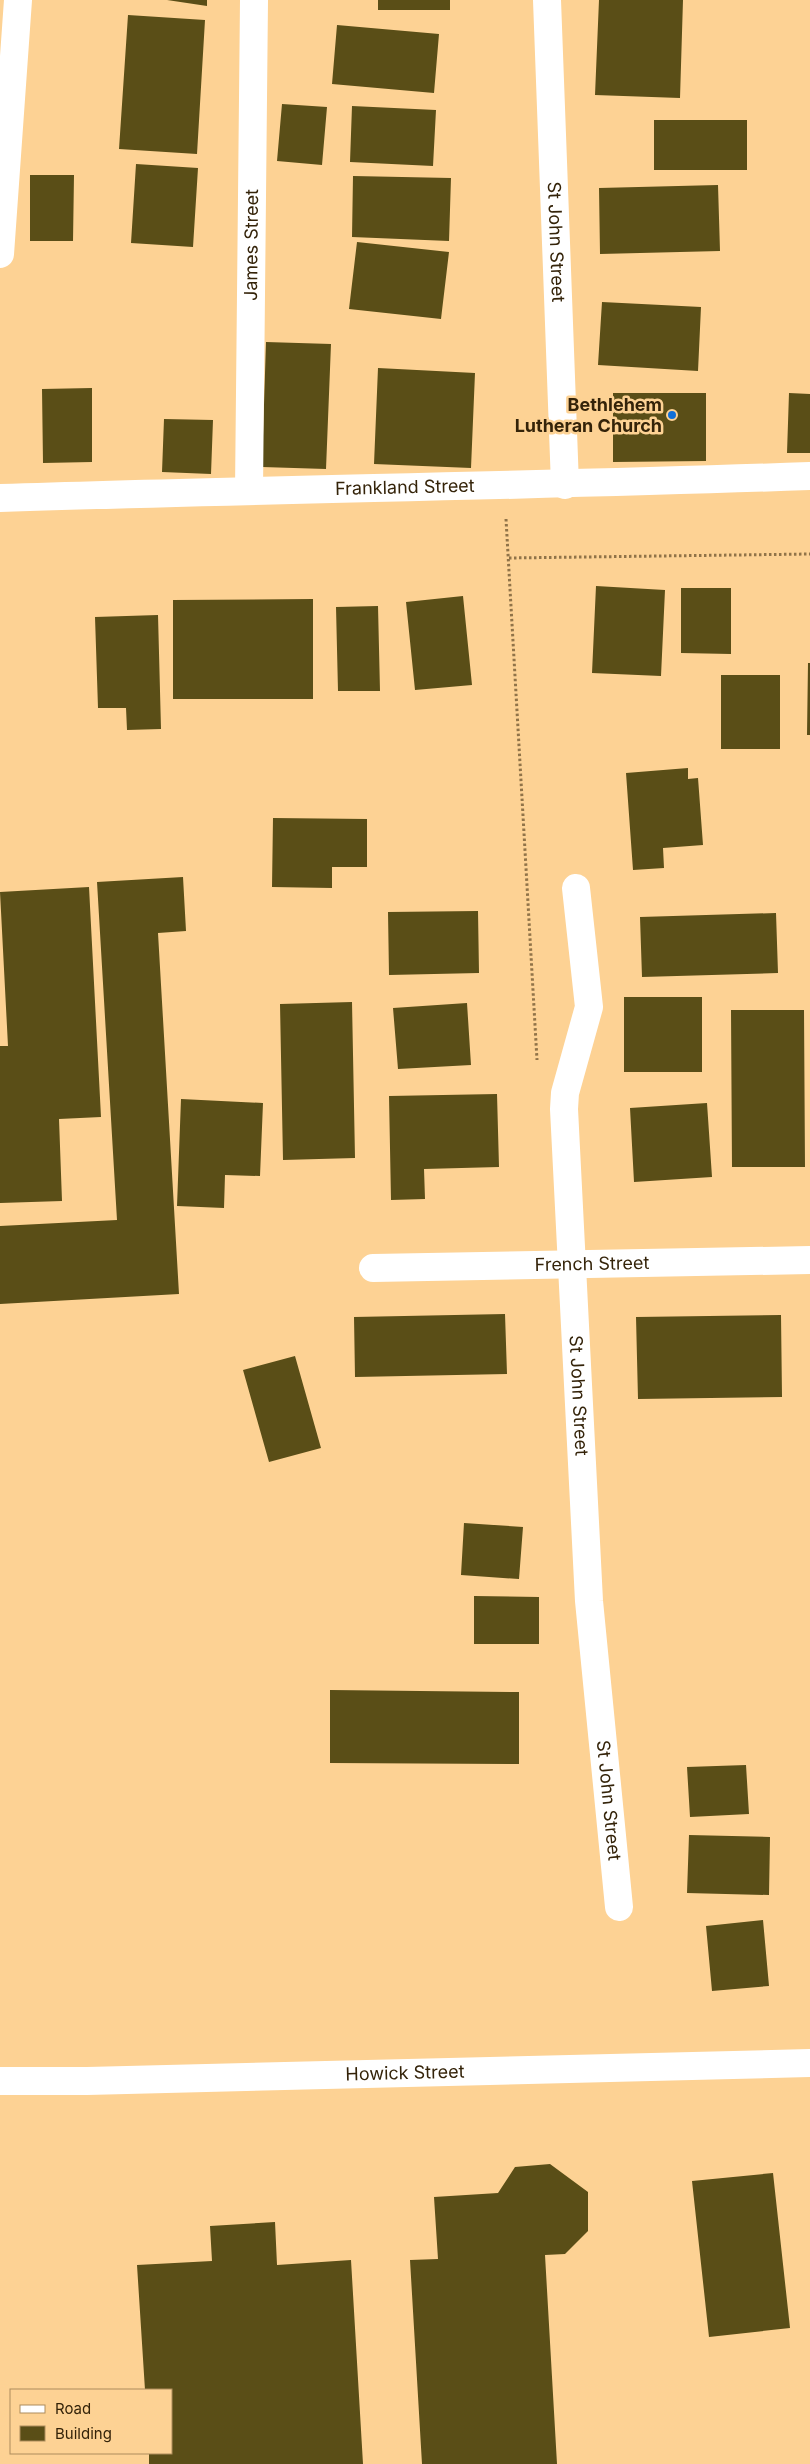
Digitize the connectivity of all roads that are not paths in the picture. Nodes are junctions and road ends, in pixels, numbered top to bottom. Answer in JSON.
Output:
{"nodes":[{"id":1,"x":18,"y":0,"type":"edge"},
{"id":2,"x":254,"y":0,"type":"edge"},
{"id":3,"x":547,"y":0,"type":"edge"},
{"id":4,"x":0,"y":254,"type":"edge"},
{"id":5,"x":810,"y":476,"type":"edge"},
{"id":6,"x":565,"y":485,"type":"junction"},
{"id":7,"x":249,"y":490,"type":"junction"},
{"id":8,"x":0,"y":498,"type":"edge"},
{"id":9,"x":576,"y":888,"type":"dead end"},
{"id":10,"x":810,"y":1260,"type":"edge"},
{"id":11,"x":570,"y":1264,"type":"junction"},
{"id":12,"x":373,"y":1268,"type":"dead end"},
{"id":13,"x":619,"y":1906,"type":"dead end"},
{"id":14,"x":810,"y":2063,"type":"edge"},
{"id":15,"x":0,"y":2081,"type":"edge"}],
"edges":[{"from":1,"to":4,"type":"street"},
{"from":2,"to":7,"type":"street","name":"James Street"},
{"from":3,"to":6,"type":"street","name":"St John Street"},
{"from":5,"to":6,"type":"street","name":"Frankland Street"},
{"from":6,"to":7,"type":"street","name":"Frankland Street"},
{"from":7,"to":8,"type":"street","name":"Frankland Street"},
{"from":9,"to":11,"type":"street","name":"St John Street"},
{"from":10,"to":11,"type":"street","name":"French Street"},
{"from":11,"to":12,"type":"street","name":"French Street"},
{"from":11,"to":13,"type":"street","name":"St John Street"},
{"from":14,"to":15,"type":"street","name":"Howick Street"}]}
